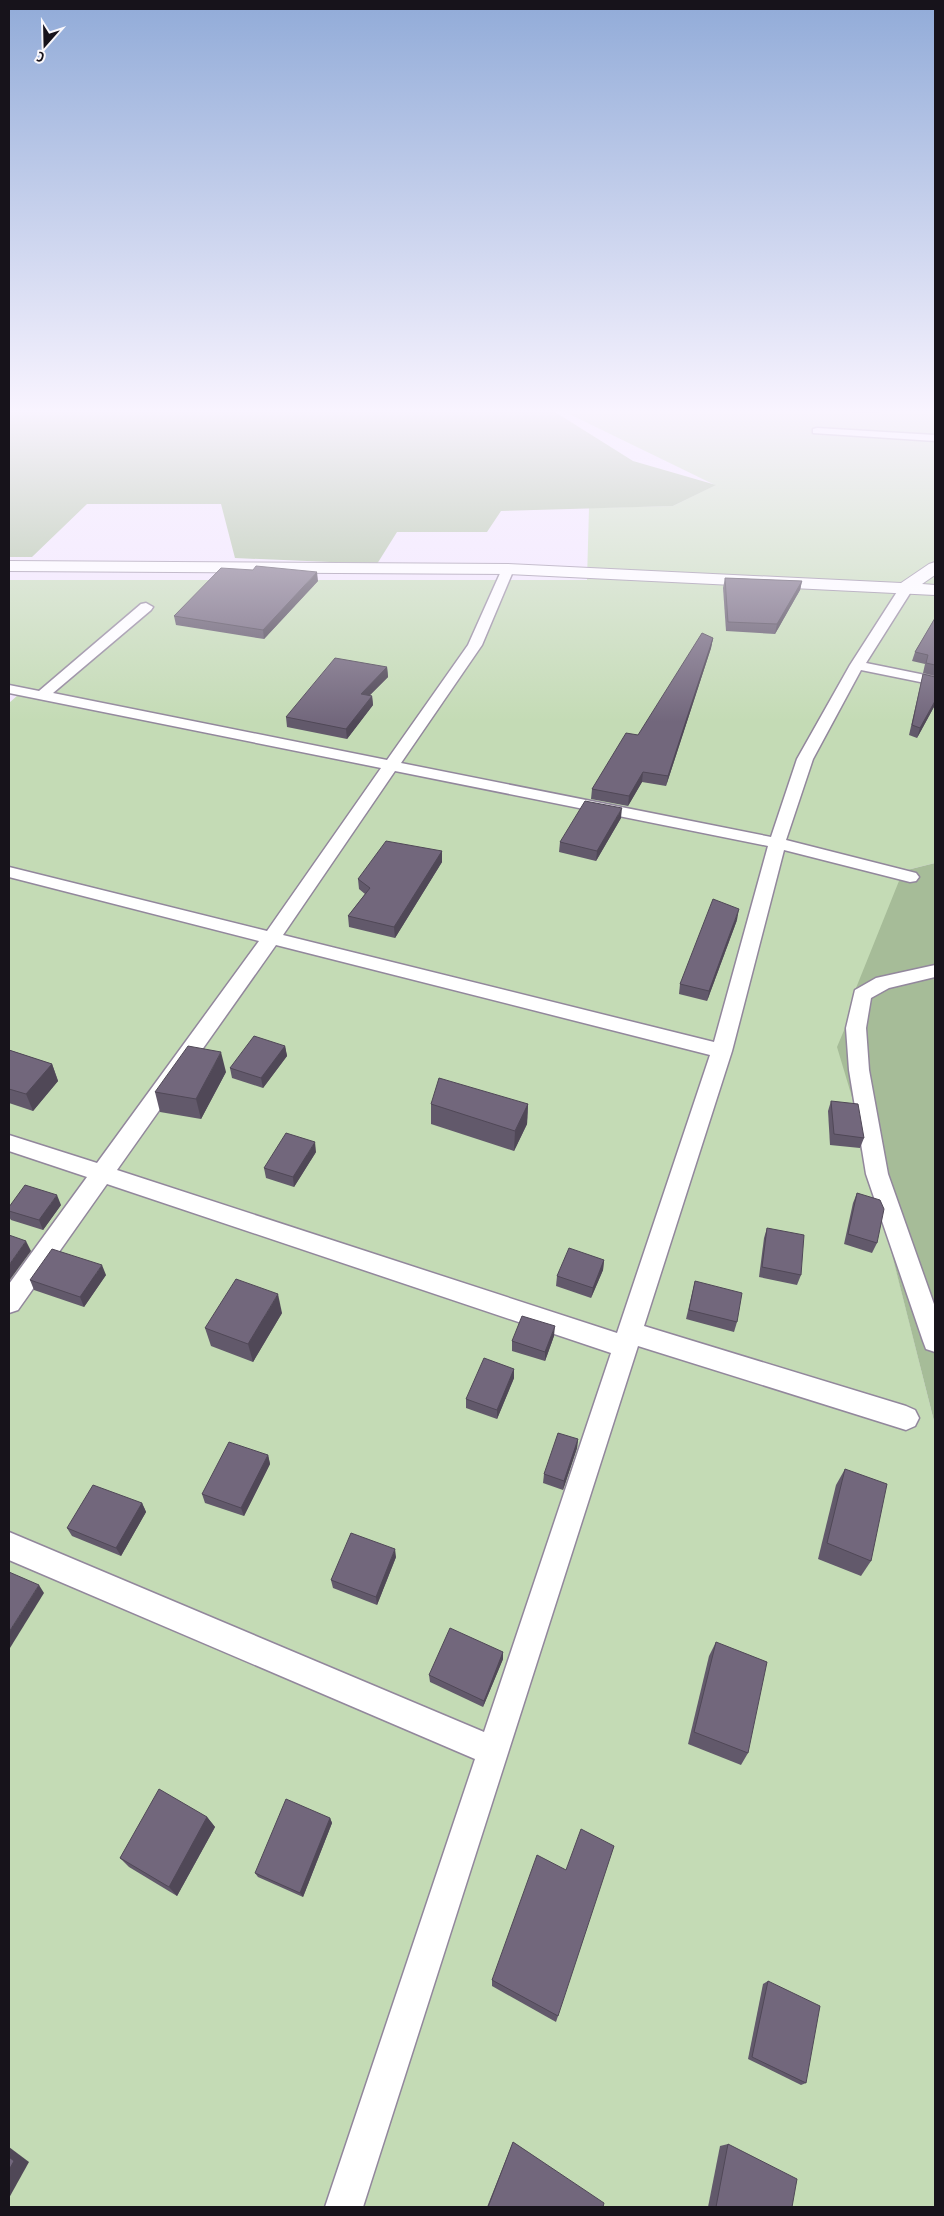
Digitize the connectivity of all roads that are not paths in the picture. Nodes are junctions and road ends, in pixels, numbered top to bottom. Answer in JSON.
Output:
{"nodes":[{"id":1,"x":9,"y":566,"type":"edge"},
{"id":2,"x":935,"y":567,"type":"edge"},
{"id":3,"x":508,"y":569,"type":"junction"},
{"id":4,"x":908,"y":587,"type":"junction"},
{"id":5,"x":935,"y":590,"type":"edge"},
{"id":6,"x":146,"y":607,"type":"dead end"},
{"id":7,"x":857,"y":665,"type":"junction"},
{"id":8,"x":935,"y":681,"type":"edge"},
{"id":9,"x":9,"y":689,"type":"edge"},
{"id":10,"x":42,"y":696,"type":"junction"},
{"id":11,"x":393,"y":766,"type":"junction"},
{"id":12,"x":777,"y":844,"type":"junction"},
{"id":13,"x":9,"y":872,"type":"edge"},
{"id":14,"x":910,"y":878,"type":"dead end"},
{"id":15,"x":272,"y":937,"type":"junction"},
{"id":16,"x":935,"y":971,"type":"edge"},
{"id":17,"x":722,"y":1051,"type":"junction"},
{"id":18,"x":9,"y":1143,"type":"edge"},
{"id":19,"x":103,"y":1173,"type":"junction"},
{"id":20,"x":9,"y":1303,"type":"edge"},
{"id":21,"x":627,"y":1339,"type":"junction"},
{"id":22,"x":935,"y":1341,"type":"edge"},
{"id":23,"x":906,"y":1418,"type":"dead end"},
{"id":24,"x":9,"y":1546,"type":"edge"},
{"id":25,"x":492,"y":1751,"type":"junction"},
{"id":26,"x":344,"y":2207,"type":"edge"}],
"edges":[{"from":1,"to":3,"type":"street"},
{"from":2,"to":4,"type":"street"},
{"from":3,"to":4,"type":"street"},
{"from":3,"to":11,"type":"lane"},
{"from":4,"to":5,"type":"street"},
{"from":4,"to":7,"type":"lane"},
{"from":6,"to":10,"type":"lane"},
{"from":7,"to":8,"type":"lane"},
{"from":7,"to":12,"type":"lane"},
{"from":9,"to":10,"type":"lane"},
{"from":10,"to":11,"type":"lane"},
{"from":11,"to":12,"type":"lane"},
{"from":11,"to":15,"type":"lane"},
{"from":12,"to":14,"type":"lane"},
{"from":12,"to":17,"type":"lane"},
{"from":13,"to":15,"type":"lane"},
{"from":15,"to":17,"type":"lane"},
{"from":15,"to":19,"type":"lane"},
{"from":16,"to":22,"type":"lane"},
{"from":17,"to":21,"type":"lane"},
{"from":18,"to":19,"type":"lane"},
{"from":19,"to":20,"type":"lane"},
{"from":19,"to":21,"type":"lane"},
{"from":21,"to":23,"type":"lane"},
{"from":21,"to":25,"type":"lane"},
{"from":24,"to":25,"type":"lane"},
{"from":25,"to":26,"type":"lane"}]}
